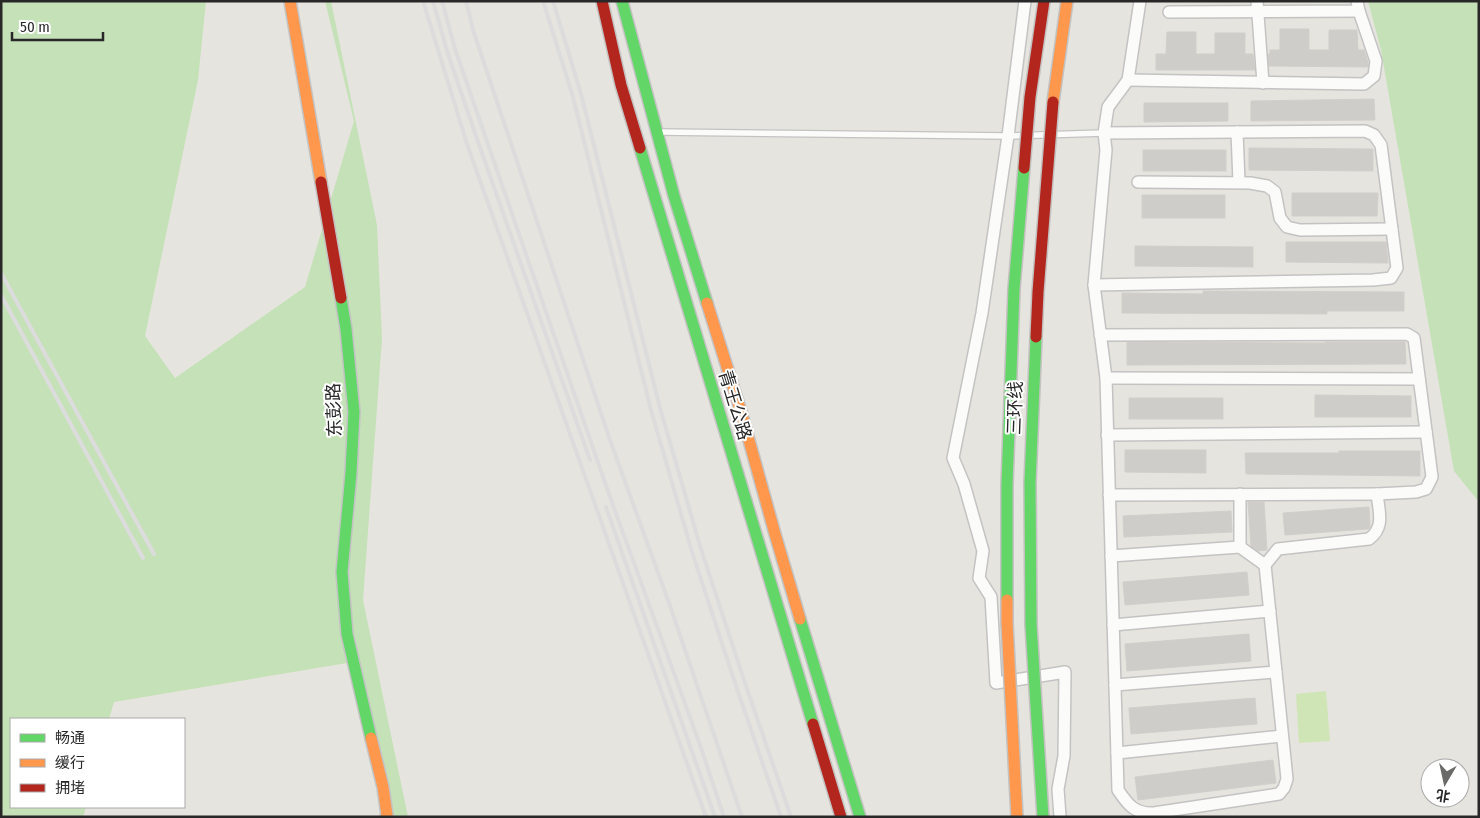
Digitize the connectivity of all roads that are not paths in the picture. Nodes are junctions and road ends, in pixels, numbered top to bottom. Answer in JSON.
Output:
{"nodes":[{"id":1,"x":290,"y":1,"type":"edge"},
{"id":2,"x":602,"y":1,"type":"edge"},
{"id":3,"x":622,"y":1,"type":"edge"},
{"id":4,"x":1025,"y":1,"type":"edge"},
{"id":5,"x":1044,"y":1,"type":"edge"},
{"id":6,"x":1067,"y":1,"type":"edge"},
{"id":7,"x":1140,"y":1,"type":"edge"},
{"id":8,"x":1258,"y":6,"type":"edge"},
{"id":9,"x":1358,"y":6,"type":"edge"},
{"id":10,"x":1169,"y":12,"type":"dead end"},
{"id":11,"x":1128,"y":80,"type":"junction"},
{"id":12,"x":1263,"y":82,"type":"junction"},
{"id":13,"x":657,"y":132,"type":"junction"},
{"id":14,"x":1237,"y":132,"type":"junction"},
{"id":15,"x":1104,"y":133,"type":"junction"},
{"id":16,"x":1008,"y":136,"type":"junction"},
{"id":17,"x":1138,"y":182,"type":"dead end"},
{"id":18,"x":1239,"y":182,"type":"junction"},
{"id":19,"x":1392,"y":229,"type":"junction"},
{"id":20,"x":1094,"y":284,"type":"junction"},
{"id":21,"x":1100,"y":335,"type":"junction"},
{"id":22,"x":1106,"y":378,"type":"junction"},
{"id":23,"x":1419,"y":379,"type":"junction"},
{"id":24,"x":1426,"y":432,"type":"junction"},
{"id":25,"x":1107,"y":435,"type":"junction"},
{"id":26,"x":1109,"y":494,"type":"junction"},
{"id":27,"x":1240,"y":494,"type":"junction"},
{"id":28,"x":1377,"y":494,"type":"junction"},
{"id":29,"x":1240,"y":548,"type":"junction"},
{"id":30,"x":1111,"y":556,"type":"junction"},
{"id":31,"x":1265,"y":565,"type":"junction"},
{"id":32,"x":1270,"y":612,"type":"junction"},
{"id":33,"x":1113,"y":625,"type":"junction"},
{"id":34,"x":1276,"y":672,"type":"junction"},
{"id":35,"x":1115,"y":685,"type":"junction"},
{"id":36,"x":1282,"y":736,"type":"junction"},
{"id":37,"x":1117,"y":753,"type":"junction"},
{"id":38,"x":386,"y":817,"type":"edge"},
{"id":39,"x":841,"y":817,"type":"edge"},
{"id":40,"x":860,"y":817,"type":"edge"},
{"id":41,"x":1017,"y":817,"type":"edge"},
{"id":42,"x":1043,"y":817,"type":"edge"},
{"id":43,"x":1060,"y":817,"type":"edge"}],
"edges":[{"from":1,"to":38,"type":"main road","name":"东彭路"},
{"from":2,"to":39,"type":"main road","name":"青王公路"},
{"from":3,"to":13,"type":"main road","name":"青王公路"},
{"from":4,"to":16,"type":"street"},
{"from":5,"to":41,"type":"main road","name":"三环线","bridge":true},
{"from":6,"to":42,"type":"main road","name":"三环线","bridge":true},
{"from":7,"to":11,"type":"street"},
{"from":8,"to":9,"type":"street"},
{"from":8,"to":10,"type":"street"},
{"from":8,"to":12,"type":"street"},
{"from":9,"to":12,"type":"street"},
{"from":11,"to":12,"type":"street"},
{"from":11,"to":15,"type":"street"},
{"from":13,"to":16,"type":"lane"},
{"from":13,"to":40,"type":"main road","name":"青王公路"},
{"from":14,"to":15,"type":"street"},
{"from":14,"to":18,"type":"street"},
{"from":14,"to":19,"type":"street"},
{"from":15,"to":16,"type":"lane"},
{"from":15,"to":20,"type":"street"},
{"from":16,"to":43,"type":"street"},
{"from":17,"to":18,"type":"street"},
{"from":18,"to":19,"type":"street"},
{"from":19,"to":20,"type":"street"},
{"from":20,"to":21,"type":"street"},
{"from":21,"to":22,"type":"street"},
{"from":21,"to":23,"type":"street"},
{"from":22,"to":23,"type":"street"},
{"from":22,"to":25,"type":"street"},
{"from":23,"to":24,"type":"street"},
{"from":24,"to":25,"type":"street"},
{"from":24,"to":28,"type":"street"},
{"from":25,"to":26,"type":"street"},
{"from":26,"to":27,"type":"street"},
{"from":26,"to":30,"type":"street"},
{"from":27,"to":28,"type":"street"},
{"from":27,"to":29,"type":"street"},
{"from":28,"to":31,"type":"street"},
{"from":29,"to":30,"type":"street"},
{"from":29,"to":31,"type":"street"},
{"from":30,"to":33,"type":"street"},
{"from":31,"to":32,"type":"street"},
{"from":32,"to":33,"type":"street"},
{"from":32,"to":34,"type":"street"},
{"from":33,"to":35,"type":"street"},
{"from":34,"to":35,"type":"street"},
{"from":34,"to":36,"type":"street"},
{"from":35,"to":37,"type":"street"},
{"from":36,"to":37,"type":"street"},
{"from":36,"to":37,"type":"street"}]}
